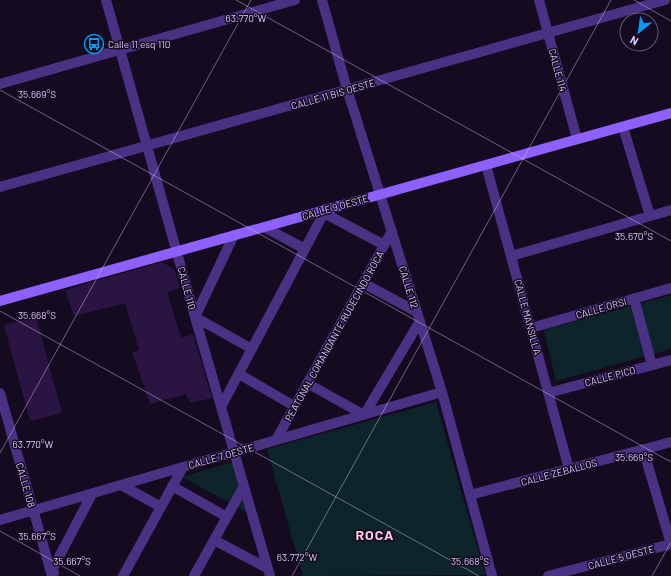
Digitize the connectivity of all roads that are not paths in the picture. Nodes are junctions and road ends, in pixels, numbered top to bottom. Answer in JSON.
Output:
{"nodes":[{"id":1,"x":106,"y":0,"type":"edge"},
{"id":2,"x":295,"y":0,"type":"edge"},
{"id":3,"x":322,"y":0,"type":"edge"},
{"id":4,"x":539,"y":0,"type":"edge"},
{"id":5,"x":665,"y":0,"type":"edge"},
{"id":6,"x":548,"y":33,"type":"junction"},
{"id":7,"x":120,"y":50,"type":"junction"},
{"id":8,"x":0,"y":84,"type":"edge"},
{"id":9,"x":347,"y":90,"type":"junction"},
{"id":10,"x":671,"y":113,"type":"edge"},
{"id":11,"x":623,"y":127,"type":"junction"},
{"id":12,"x":577,"y":139,"type":"junction"},
{"id":13,"x":148,"y":146,"type":"junction"},
{"id":14,"x":486,"y":165,"type":"junction"},
{"id":15,"x":0,"y":187,"type":"edge"},
{"id":16,"x":380,"y":194,"type":"junction"},
{"id":17,"x":671,"y":210,"type":"edge"},
{"id":18,"x":325,"y":211,"type":"junction"},
{"id":19,"x":650,"y":216,"type":"junction"},
{"id":20,"x":264,"y":227,"type":"junction"},
{"id":21,"x":392,"y":231,"type":"junction"},
{"id":22,"x":234,"y":235,"type":"junction"},
{"id":23,"x":384,"y":245,"type":"junction"},
{"id":24,"x":305,"y":250,"type":"junction"},
{"id":25,"x":177,"y":252,"type":"junction"},
{"id":26,"x":511,"y":256,"type":"junction"},
{"id":27,"x":363,"y":283,"type":"junction"},
{"id":28,"x":671,"y":288,"type":"edge"},
{"id":29,"x":634,"y":298,"type":"junction"},
{"id":30,"x":0,"y":301,"type":"edge"},
{"id":31,"x":195,"y":317,"type":"junction"},
{"id":32,"x":418,"y":317,"type":"junction"},
{"id":33,"x":531,"y":328,"type":"junction"},
{"id":34,"x":252,"y":349,"type":"junction"},
{"id":35,"x":671,"y":360,"type":"edge"},
{"id":36,"x":652,"y":365,"type":"junction"},
{"id":37,"x":239,"y":374,"type":"junction"},
{"id":38,"x":307,"y":383,"type":"junction"},
{"id":39,"x":442,"y":392,"type":"junction"},
{"id":40,"x":0,"y":393,"type":"edge"},
{"id":41,"x":548,"y":393,"type":"junction"},
{"id":42,"x":294,"y":406,"type":"junction"},
{"id":43,"x":221,"y":407,"type":"junction"},
{"id":44,"x":364,"y":415,"type":"junction"},
{"id":45,"x":276,"y":440,"type":"junction"},
{"id":46,"x":671,"y":442,"type":"edge"},
{"id":47,"x":643,"y":449,"type":"junction"},
{"id":48,"x":234,"y":452,"type":"junction"},
{"id":49,"x":183,"y":467,"type":"junction"},
{"id":50,"x":569,"y":469,"type":"junction"},
{"id":51,"x":121,"y":485,"type":"junction"},
{"id":52,"x":172,"y":486,"type":"junction"},
{"id":53,"x":244,"y":486,"type":"junction"},
{"id":54,"x":92,"y":494,"type":"junction"},
{"id":55,"x":470,"y":495,"type":"junction"},
{"id":56,"x":160,"y":507,"type":"junction"},
{"id":57,"x":33,"y":511,"type":"junction"},
{"id":58,"x":227,"y":517,"type":"junction"},
{"id":59,"x":0,"y":520,"type":"edge"},
{"id":60,"x":214,"y":540,"type":"junction"},
{"id":61,"x":671,"y":544,"type":"edge"},
{"id":62,"x":584,"y":571,"type":"edge"},
{"id":63,"x":269,"y":572,"type":"edge"},
{"id":64,"x":54,"y":575,"type":"edge"},
{"id":65,"x":123,"y":576,"type":"edge"},
{"id":66,"x":194,"y":576,"type":"edge"},
{"id":67,"x":492,"y":576,"type":"edge"},
{"id":68,"x":548,"y":576,"type":"edge"}],
"edges":[{"from":1,"to":7,"type":"street","name":"CALLE 110"},
{"from":2,"to":7,"type":"street"},
{"from":3,"to":9,"type":"street","name":"CALLE 112"},
{"from":4,"to":6,"type":"street","name":"CALLE 114"},
{"from":5,"to":6,"type":"street","name":"CALLE 11 BIS OESTE"},
{"from":6,"to":9,"type":"street","name":"CALLE 11 BIS OESTE"},
{"from":6,"to":12,"type":"street","name":"CALLE 114"},
{"from":7,"to":8,"type":"street"},
{"from":7,"to":13,"type":"street","name":"CALLE 110"},
{"from":9,"to":13,"type":"street","name":"CALLE 11 BIS OESTE"},
{"from":9,"to":16,"type":"street","name":"CALLE 112"},
{"from":10,"to":11,"type":"main road","name":"CALLE 9 OESTE"},
{"from":11,"to":12,"type":"main road","name":"CALLE 9 OESTE"},
{"from":11,"to":19,"type":"street"},
{"from":12,"to":14,"type":"main road","name":"CALLE 9 OESTE"},
{"from":13,"to":15,"type":"street","name":"CALLE 11 BIS OESTE"},
{"from":13,"to":25,"type":"street","name":"CALLE 110"},
{"from":14,"to":16,"type":"main road","name":"CALLE 9 OESTE"},
{"from":14,"to":26,"type":"street","name":"CALLE MANSILLA"},
{"from":16,"to":18,"type":"main road","name":"CALLE 9 OESTE"},
{"from":16,"to":21,"type":"street","name":"CALLE 112"},
{"from":17,"to":19,"type":"street"},
{"from":18,"to":20,"type":"main road","name":"CALLE 9 OESTE"},
{"from":18,"to":23,"type":"street"},
{"from":18,"to":24,"type":"street"},
{"from":19,"to":26,"type":"street"},
{"from":20,"to":22,"type":"main road","name":"CALLE 9 OESTE"},
{"from":20,"to":24,"type":"street"},
{"from":21,"to":23,"type":"street","name":"PEATONAL COMANDANTE RUDECINDO ROCA"},
{"from":21,"to":32,"type":"street","name":"CALLE 112"},
{"from":22,"to":25,"type":"main road","name":"CALLE 9 OESTE"},
{"from":22,"to":31,"type":"street"},
{"from":23,"to":27,"type":"street","name":"PEATONAL COMANDANTE RUDECINDO ROCA"},
{"from":24,"to":34,"type":"street"},
{"from":25,"to":30,"type":"main road","name":"CALLE 9 OESTE"},
{"from":25,"to":31,"type":"street","name":"CALLE 110"},
{"from":26,"to":33,"type":"street","name":"CALLE MANSILLA"},
{"from":27,"to":32,"type":"street"},
{"from":27,"to":38,"type":"street","name":"PEATONAL COMANDANTE RUDECINDO ROCA"},
{"from":28,"to":29,"type":"street","name":"CALLE ORSI"},
{"from":29,"to":33,"type":"street","name":"CALLE ORSI"},
{"from":29,"to":36,"type":"street"},
{"from":31,"to":34,"type":"street"},
{"from":31,"to":43,"type":"street","name":"CALLE 110"},
{"from":32,"to":39,"type":"street","name":"CALLE 112"},
{"from":32,"to":44,"type":"street"},
{"from":33,"to":41,"type":"street","name":"CALLE MANSILLA"},
{"from":34,"to":37,"type":"street"},
{"from":35,"to":36,"type":"street","name":"CALLE PICO"},
{"from":36,"to":41,"type":"street","name":"CALLE PICO"},
{"from":37,"to":42,"type":"street"},
{"from":37,"to":43,"type":"street"},
{"from":38,"to":42,"type":"street","name":"PEATONAL COMANDANTE RUDECINDO ROCA"},
{"from":38,"to":44,"type":"street"},
{"from":39,"to":44,"type":"street","name":"CALLE 7 OESTE"},
{"from":39,"to":55,"type":"street","name":"CALLE 112"},
{"from":40,"to":57,"type":"street","name":"CALLE 108"},
{"from":41,"to":50,"type":"street","name":"CALLE MANSILLA"},
{"from":42,"to":45,"type":"street","name":"PEATONAL COMANDANTE RUDECINDO ROCA"},
{"from":43,"to":48,"type":"street","name":"CALLE 110"},
{"from":44,"to":45,"type":"street","name":"CALLE 7 OESTE"},
{"from":45,"to":48,"type":"street","name":"CALLE 7 OESTE"},
{"from":46,"to":47,"type":"street","name":"CALLE ZEBALLOS"},
{"from":47,"to":50,"type":"street","name":"CALLE ZEBALLOS"},
{"from":47,"to":61,"type":"street"},
{"from":48,"to":49,"type":"street","name":"CALLE 7 OESTE"},
{"from":48,"to":53,"type":"street","name":"CALLE 110"},
{"from":49,"to":51,"type":"street","name":"CALLE 7 OESTE"},
{"from":49,"to":52,"type":"street"},
{"from":50,"to":55,"type":"street","name":"CALLE ZEBALLOS"},
{"from":51,"to":54,"type":"street","name":"CALLE 7 OESTE"},
{"from":51,"to":56,"type":"street"},
{"from":52,"to":56,"type":"street"},
{"from":52,"to":58,"type":"street"},
{"from":53,"to":58,"type":"street"},
{"from":53,"to":63,"type":"street","name":"CALLE 110"},
{"from":54,"to":57,"type":"street","name":"CALLE 7 OESTE"},
{"from":54,"to":64,"type":"street"},
{"from":55,"to":67,"type":"street","name":"CALLE 112"},
{"from":56,"to":65,"type":"street"},
{"from":57,"to":59,"type":"street","name":"CALLE 7 OESTE"},
{"from":57,"to":64,"type":"street","name":"CALLE 108"},
{"from":58,"to":60,"type":"street"},
{"from":60,"to":63,"type":"street"},
{"from":60,"to":66,"type":"street"},
{"from":61,"to":62,"type":"street","name":"CALLE 5 OESTE"},
{"from":62,"to":68,"type":"street","name":"CALLE 5 OESTE"}]}
